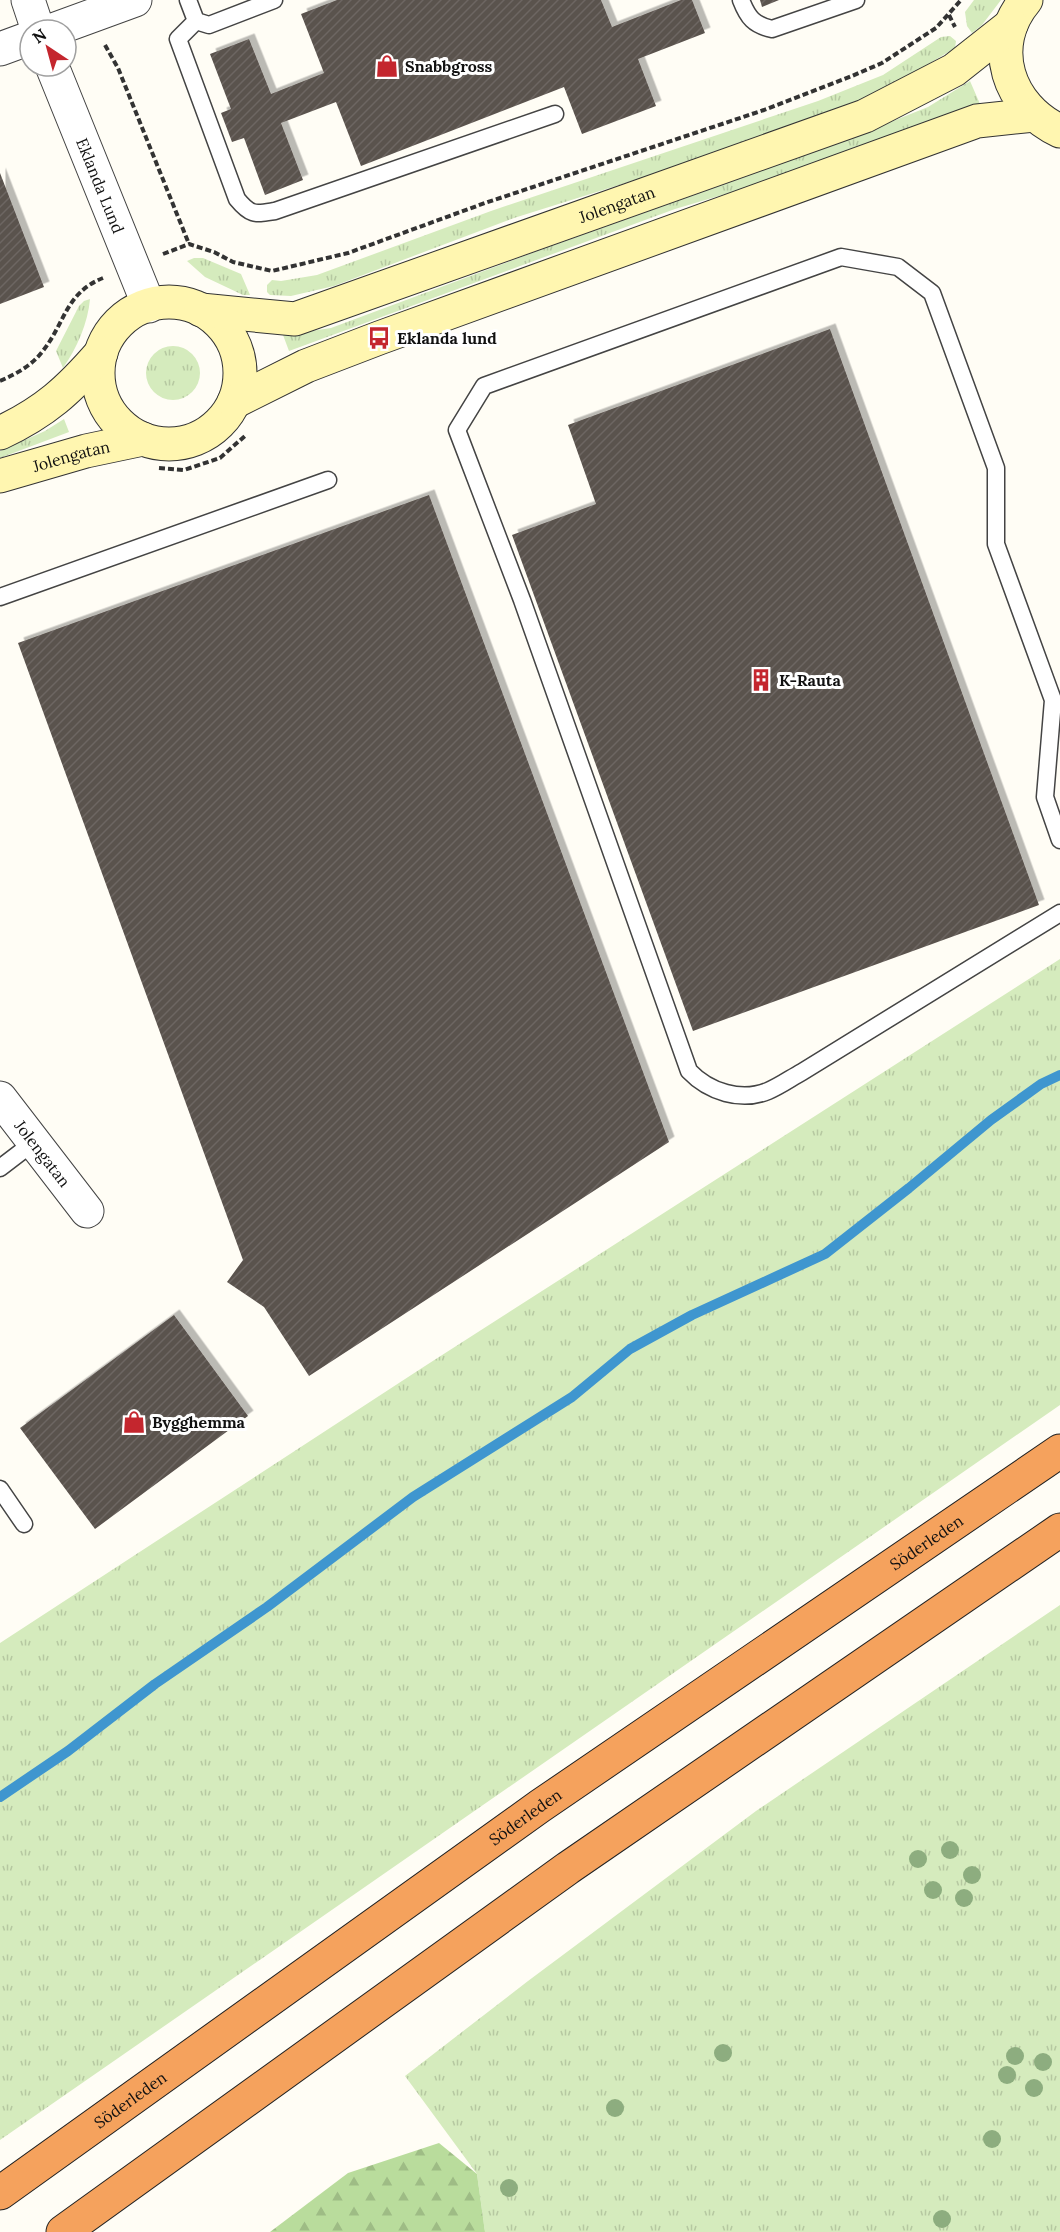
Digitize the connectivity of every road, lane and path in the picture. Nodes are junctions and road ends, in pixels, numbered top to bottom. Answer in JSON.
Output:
{"nodes":[{"id":1,"x":28,"y":0,"type":"edge"},
{"id":2,"x":135,"y":0,"type":"edge"},
{"id":3,"x":188,"y":0,"type":"edge"},
{"id":4,"x":274,"y":0,"type":"edge"},
{"id":5,"x":741,"y":0,"type":"edge"},
{"id":6,"x":856,"y":0,"type":"edge"},
{"id":7,"x":961,"y":0,"type":"edge"},
{"id":8,"x":1018,"y":13,"type":"edge"},
{"id":9,"x":93,"y":15,"type":"junction"},
{"id":10,"x":34,"y":18,"type":"edge"},
{"id":11,"x":78,"y":21,"type":"edge"},
{"id":12,"x":196,"y":21,"type":"junction"},
{"id":13,"x":18,"y":42,"type":"edge"},
{"id":14,"x":0,"y":49,"type":"edge"},
{"id":15,"x":57,"y":78,"type":"edge"},
{"id":16,"x":555,"y":114,"type":"dead end"},
{"id":17,"x":1047,"y":123,"type":"edge"},
{"id":18,"x":189,"y":244,"type":"junction"},
{"id":19,"x":134,"y":266,"type":"junction"},
{"id":20,"x":149,"y":306,"type":"junction"},
{"id":21,"x":201,"y":310,"type":"junction"},
{"id":22,"x":42,"y":353,"type":"junction"},
{"id":23,"x":101,"y":353,"type":"junction"},
{"id":24,"x":0,"y":381,"type":"edge"},
{"id":25,"x":62,"y":396,"type":"junction"},
{"id":26,"x":234,"y":402,"type":"junction"},
{"id":27,"x":0,"y":433,"type":"edge"},
{"id":28,"x":248,"y":433,"type":"dead end"},
{"id":29,"x":149,"y":454,"type":"junction"},
{"id":30,"x":0,"y":476,"type":"edge"},
{"id":31,"x":328,"y":480,"type":"dead end"},
{"id":32,"x":0,"y":597,"type":"edge"},
{"id":33,"x":1060,"y":840,"type":"edge"},
{"id":34,"x":1060,"y":913,"type":"edge"},
{"id":35,"x":0,"y":1098,"type":"edge"},
{"id":36,"x":34,"y":1142,"type":"junction"},
{"id":37,"x":0,"y":1168,"type":"edge"},
{"id":38,"x":87,"y":1211,"type":"dead end"},
{"id":39,"x":1060,"y":1450,"type":"edge"},
{"id":40,"x":0,"y":1489,"type":"edge"},
{"id":41,"x":24,"y":1524,"type":"dead end"},
{"id":42,"x":1060,"y":1530,"type":"edge"},
{"id":43,"x":0,"y":2193,"type":"edge"},
{"id":44,"x":63,"y":2232,"type":"edge"}],
"edges":[{"from":1,"to":10,"type":"street"},
{"from":2,"to":9,"type":"street"},
{"from":3,"to":12,"type":"lane"},
{"from":4,"to":12,"type":"lane"},
{"from":5,"to":6,"type":"lane"},
{"from":7,"to":18,"type":"path"},
{"from":8,"to":17,"type":"street"},
{"from":8,"to":21,"type":"street","name":"Jolengatan"},
{"from":9,"to":11,"type":"street"},
{"from":9,"to":18,"type":"path"},
{"from":12,"to":16,"type":"lane"},
{"from":13,"to":14,"type":"street"},
{"from":15,"to":19,"type":"street","name":"Eklanda Lund"},
{"from":17,"to":26,"type":"street"},
{"from":18,"to":19,"type":"path"},
{"from":19,"to":20,"type":"street","name":"Eklanda Lund"},
{"from":19,"to":22,"type":"path"},
{"from":20,"to":21,"type":"street"},
{"from":20,"to":23,"type":"street"},
{"from":21,"to":26,"type":"street"},
{"from":22,"to":24,"type":"path"},
{"from":22,"to":25,"type":"path"},
{"from":23,"to":25,"type":"street"},
{"from":23,"to":29,"type":"street"},
{"from":25,"to":27,"type":"street"},
{"from":26,"to":29,"type":"street"},
{"from":28,"to":29,"type":"path"},
{"from":29,"to":30,"type":"street","name":"Jolengatan"},
{"from":31,"to":32,"type":"lane"},
{"from":33,"to":34,"type":"lane"},
{"from":35,"to":36,"type":"street","name":"Jolengatan"},
{"from":36,"to":37,"type":"lane"},
{"from":36,"to":38,"type":"street","name":"Jolengatan"},
{"from":39,"to":43,"type":"highway","name":"Söderleden"},
{"from":40,"to":41,"type":"lane"},
{"from":42,"to":44,"type":"highway"}]}
